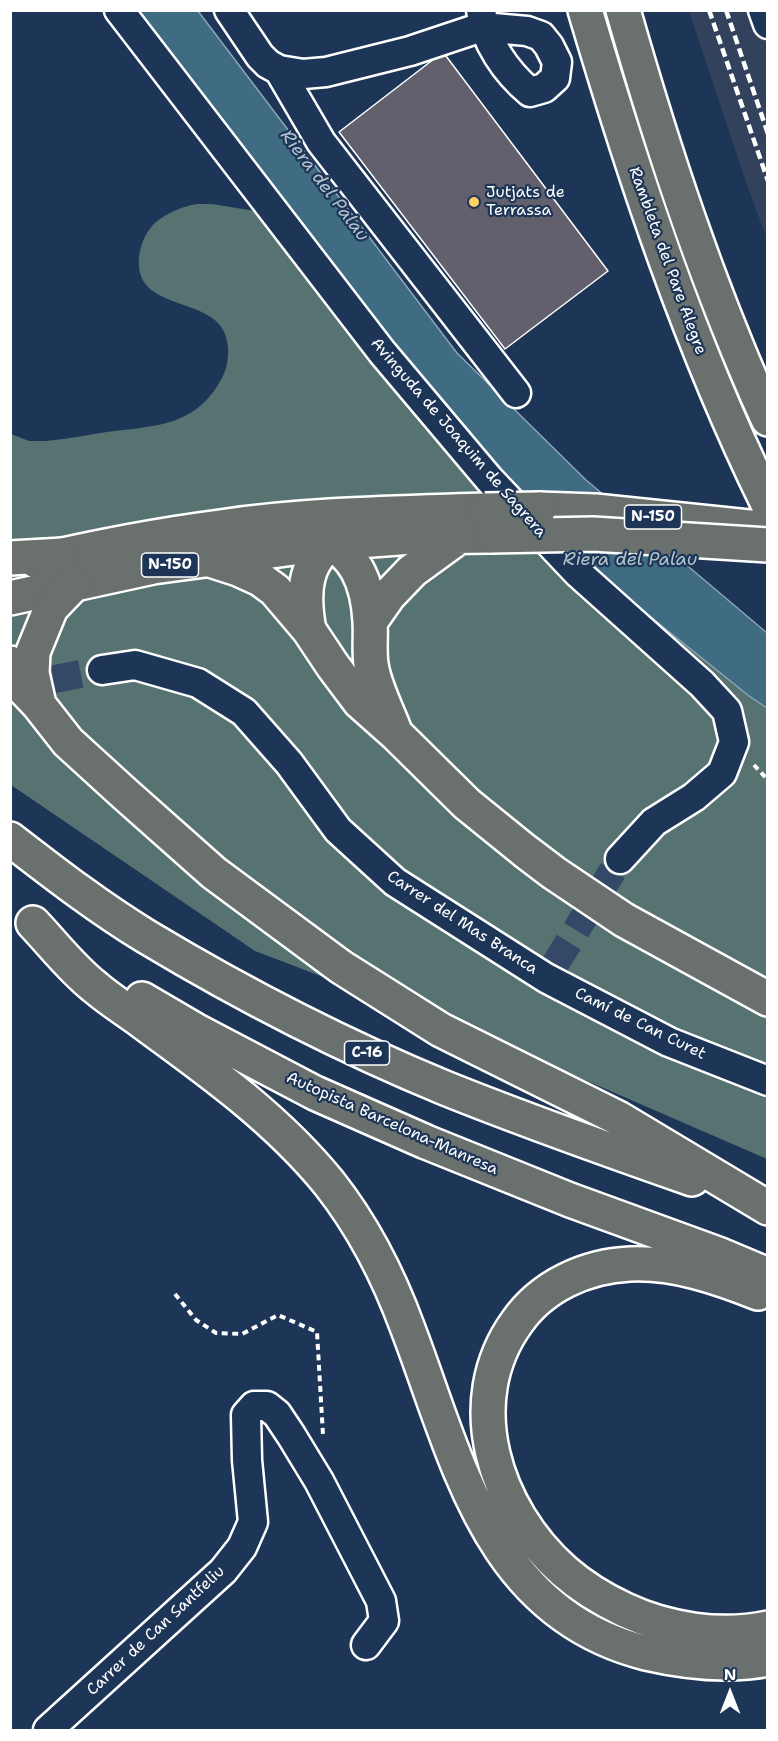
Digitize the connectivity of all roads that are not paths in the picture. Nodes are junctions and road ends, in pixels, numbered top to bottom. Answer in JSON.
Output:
{"nodes":[{"id":1,"x":119,"y":10,"type":"edge"},
{"id":2,"x":229,"y":10,"type":"edge"},
{"id":3,"x":585,"y":10,"type":"edge"},
{"id":4,"x":623,"y":10,"type":"edge"},
{"id":5,"x":763,"y":10,"type":"edge"},
{"id":6,"x":482,"y":19,"type":"edge"},
{"id":7,"x":768,"y":24,"type":"edge"},
{"id":8,"x":279,"y":70,"type":"junction"},
{"id":9,"x":516,"y":393,"type":"dead end"},
{"id":10,"x":768,"y":419,"type":"edge"},
{"id":11,"x":768,"y":504,"type":"edge"},
{"id":12,"x":407,"y":513,"type":"junction"},
{"id":13,"x":220,"y":526,"type":"junction"},
{"id":14,"x":479,"y":528,"type":"junction"},
{"id":15,"x":768,"y":529,"type":"edge"},
{"id":16,"x":331,"y":543,"type":"junction"},
{"id":17,"x":768,"y":546,"type":"edge"},
{"id":18,"x":10,"y":558,"type":"edge"},
{"id":19,"x":207,"y":560,"type":"junction"},
{"id":20,"x":10,"y":567,"type":"edge"},
{"id":21,"x":69,"y":570,"type":"junction"},
{"id":22,"x":10,"y":598,"type":"edge"},
{"id":23,"x":370,"y":622,"type":"junction"},
{"id":24,"x":309,"y":630,"type":"junction"},
{"id":25,"x":10,"y":663,"type":"edge"},
{"id":26,"x":102,"y":670,"type":"tunnel mouth"},
{"id":27,"x":39,"y":705,"type":"junction"},
{"id":28,"x":396,"y":734,"type":"junction"},
{"id":29,"x":10,"y":839,"type":"edge"},
{"id":30,"x":621,"y":858,"type":"tunnel mouth"},
{"id":31,"x":22,"y":915,"type":"edge"},
{"id":32,"x":550,"y":972,"type":"joint"},
{"id":33,"x":762,"y":994,"type":"edge"},
{"id":34,"x":768,"y":1081,"type":"edge"},
{"id":35,"x":762,"y":1205,"type":"edge"},
{"id":36,"x":768,"y":1275,"type":"edge"},
{"id":37,"x":768,"y":1297,"type":"edge"},
{"id":38,"x":768,"y":1628,"type":"edge"},
{"id":39,"x":366,"y":1645,"type":"dead end"},
{"id":40,"x":768,"y":1659,"type":"edge"},
{"id":41,"x":48,"y":1731,"type":"edge"}],
"edges":[{"from":1,"to":30,"type":"street","name":"Avinguda de Joaquim de Sagrera"},
{"from":2,"to":8,"type":"street"},
{"from":3,"to":11,"type":"main road","name":"Rambleta del Pare Alegre"},
{"from":4,"to":10,"type":"main road","name":"Rambleta del Pare Alegre"},
{"from":5,"to":7,"type":"street"},
{"from":6,"to":8,"type":"street"},
{"from":8,"to":9,"type":"street"},
{"from":12,"to":13,"type":"main road","number":"N-150"},
{"from":12,"to":14,"type":"main road","number":"N-150"},
{"from":12,"to":16,"type":"main road"},
{"from":13,"to":16,"type":"main road"},
{"from":13,"to":21,"type":"main road","number":"N-150"},
{"from":14,"to":15,"type":"main road","number":"N-150","bridge":true},
{"from":14,"to":16,"type":"main road","number":"N-150"},
{"from":14,"to":17,"type":"main road","number":"N-150","bridge":true},
{"from":14,"to":23,"type":"main road"},
{"from":16,"to":19,"type":"main road","number":"N-150"},
{"from":16,"to":23,"type":"main road"},
{"from":16,"to":24,"type":"main road"},
{"from":18,"to":21,"type":"main road"},
{"from":19,"to":21,"type":"main road","number":"N-150"},
{"from":19,"to":24,"type":"main road"},
{"from":20,"to":21,"type":"main road","number":"N-150"},
{"from":21,"to":22,"type":"main road","number":"N-150"},
{"from":21,"to":27,"type":"main road"},
{"from":23,"to":28,"type":"main road"},
{"from":24,"to":28,"type":"main road"},
{"from":25,"to":27,"type":"main road"},
{"from":26,"to":32,"type":"street","name":"Carrer del Mas Branca"},
{"from":27,"to":35,"type":"main road"},
{"from":28,"to":33,"type":"main road"},
{"from":29,"to":35,"type":"main road","number":"C-16"},
{"from":31,"to":36,"type":"main road","name":"Autopista Barcelona-Manresa"},
{"from":31,"to":40,"type":"main road"},
{"from":32,"to":34,"type":"street","name":"Camí de Can Curet"},
{"from":37,"to":38,"type":"main road"},
{"from":39,"to":41,"type":"street","name":"Carrer de Can Santfeliu"}]}
